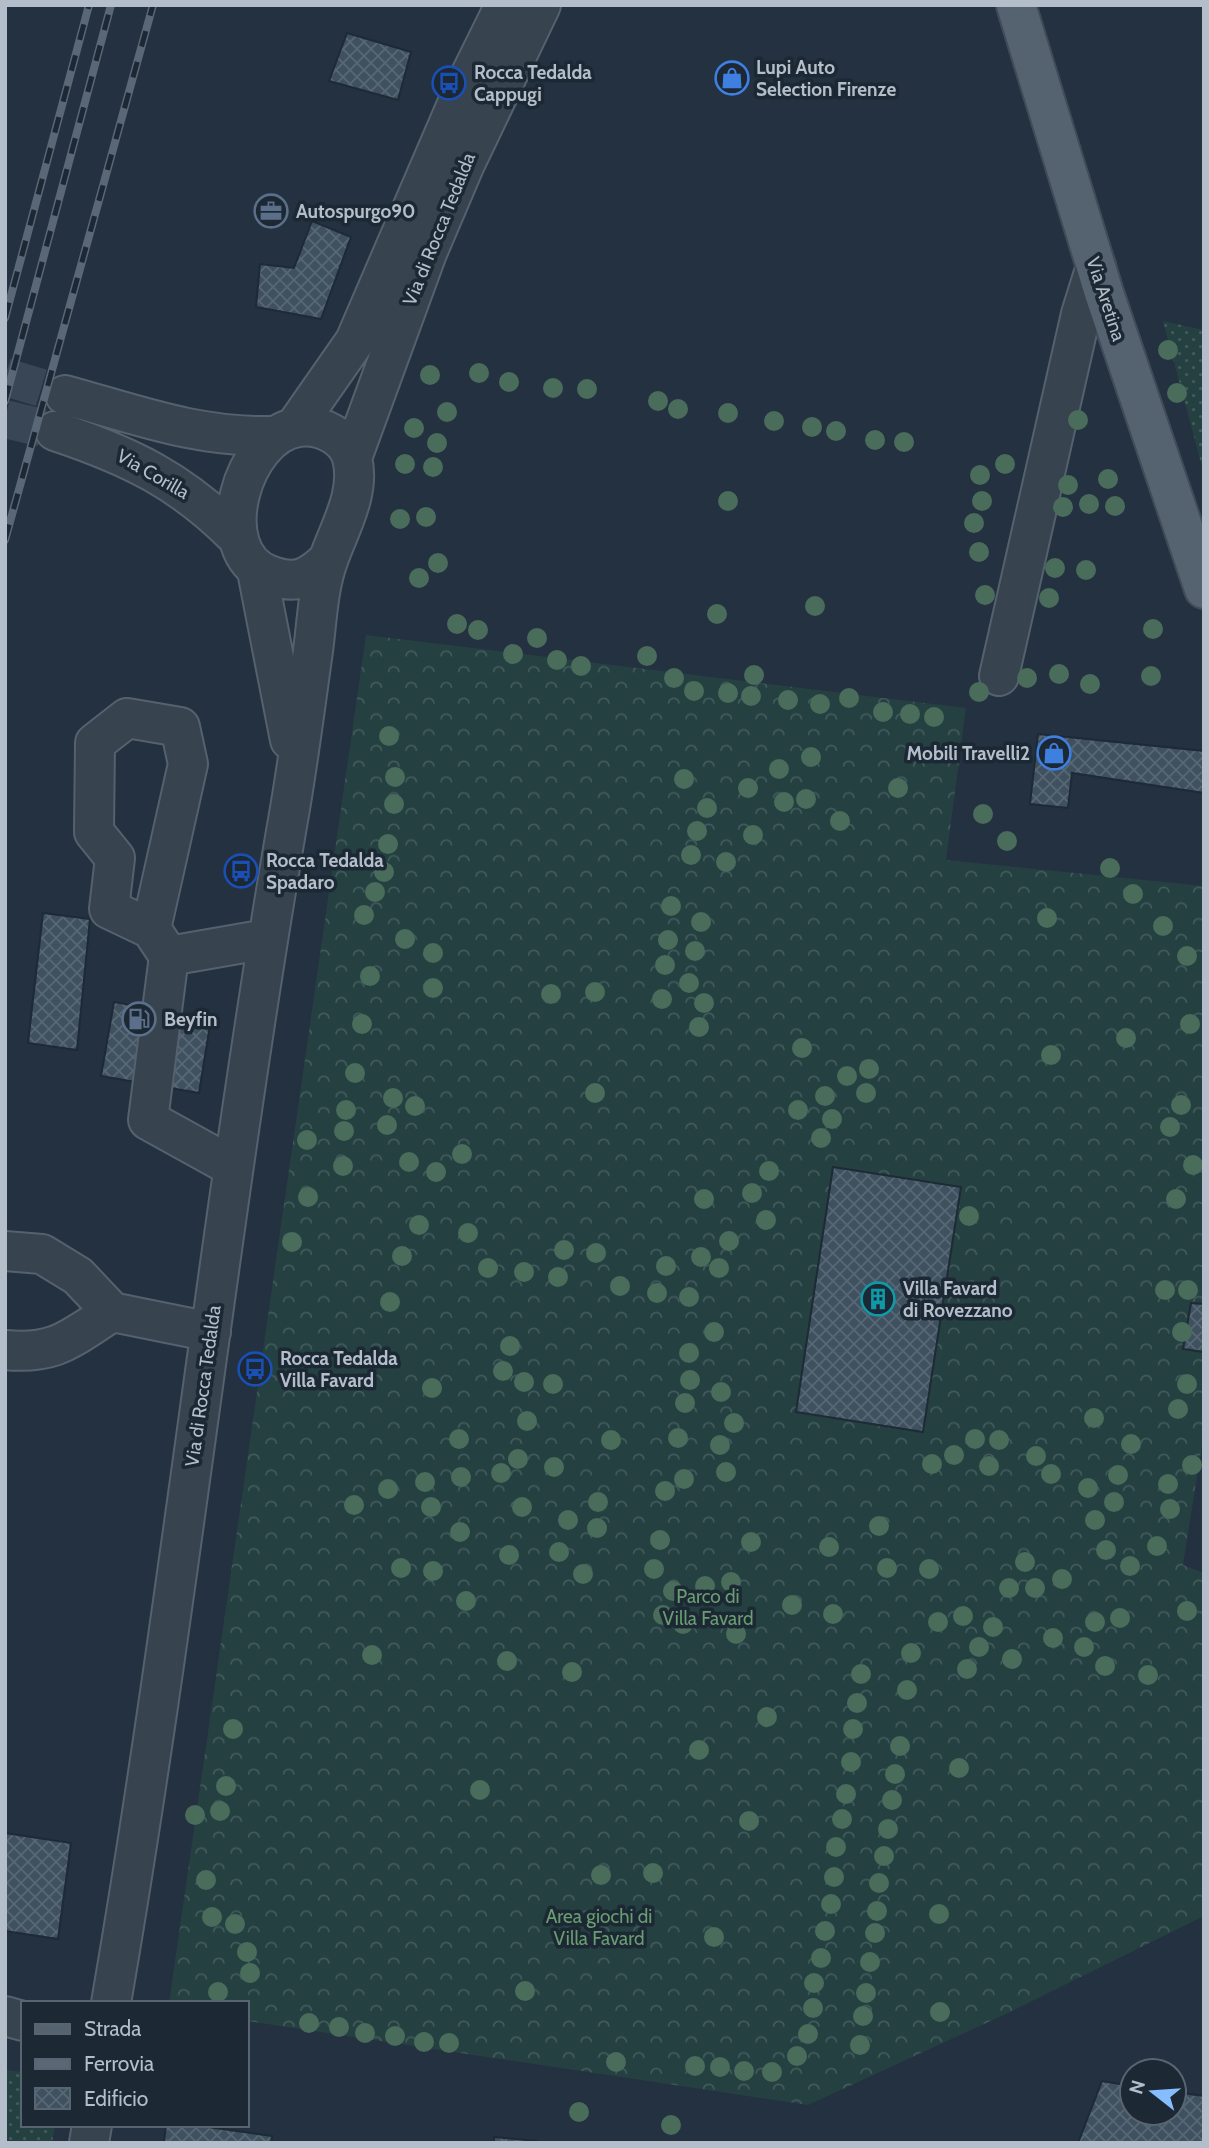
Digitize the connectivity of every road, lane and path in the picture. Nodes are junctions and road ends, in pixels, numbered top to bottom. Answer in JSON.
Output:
{"nodes":[{"id":1,"x":505,"y":5,"type":"edge"},
{"id":2,"x":541,"y":5,"type":"edge"},
{"id":3,"x":1016,"y":5,"type":"edge"},
{"id":4,"x":1096,"y":266,"type":"junction"},
{"id":5,"x":65,"y":395,"type":"tunnel mouth"},
{"id":6,"x":55,"y":431,"type":"tunnel mouth"},
{"id":7,"x":284,"y":431,"type":"junction"},
{"id":8,"x":352,"y":458,"type":"junction"},
{"id":9,"x":238,"y":538,"type":"junction"},
{"id":10,"x":327,"y":561,"type":"junction"},
{"id":11,"x":257,"y":571,"type":"junction"},
{"id":12,"x":1204,"y":589,"type":"edge"},
{"id":13,"x":999,"y":676,"type":"dead end"},
{"id":14,"x":296,"y":770,"type":"junction"},
{"id":15,"x":267,"y":939,"type":"junction"},
{"id":16,"x":160,"y":943,"type":"junction"},
{"id":17,"x":233,"y":1167,"type":"junction"},
{"id":18,"x":5,"y":1251,"type":"edge"},
{"id":19,"x":112,"y":1312,"type":"junction"},
{"id":20,"x":211,"y":1332,"type":"junction"},
{"id":21,"x":5,"y":1350,"type":"edge"},
{"id":22,"x":111,"y":2001,"type":"edge"}],
"edges":[{"from":1,"to":7,"type":"street","name":"Via di Rocca Tedalda"},
{"from":2,"to":8,"type":"street","name":"Via di Rocca Tedalda"},
{"from":3,"to":4,"type":"main road","name":"Via Aretina"},
{"from":4,"to":12,"type":"main road","name":"Via Aretina"},
{"from":4,"to":13,"type":"street"},
{"from":5,"to":7,"type":"street"},
{"from":6,"to":9,"type":"street","name":"Via Corilla"},
{"from":7,"to":8,"type":"street"},
{"from":7,"to":9,"type":"street","name":"Via di Rocca Tedalda"},
{"from":8,"to":10,"type":"street","name":"Via di Rocca Tedalda"},
{"from":9,"to":11,"type":"street","name":"Via di Rocca Tedalda"},
{"from":10,"to":11,"type":"street"},
{"from":10,"to":14,"type":"street","name":"Via di Rocca Tedalda"},
{"from":11,"to":14,"type":"street","name":"Via di Rocca Tedalda"},
{"from":14,"to":15,"type":"street","name":"Via di Rocca Tedalda"},
{"from":15,"to":16,"type":"street"},
{"from":15,"to":17,"type":"street","name":"Via di Rocca Tedalda"},
{"from":16,"to":16,"type":"street"},
{"from":16,"to":17,"type":"street"},
{"from":17,"to":20,"type":"street","name":"Via di Rocca Tedalda"},
{"from":18,"to":19,"type":"street"},
{"from":19,"to":20,"type":"street"},
{"from":19,"to":21,"type":"street"},
{"from":20,"to":22,"type":"street","name":"Via di Rocca Tedalda"}]}
